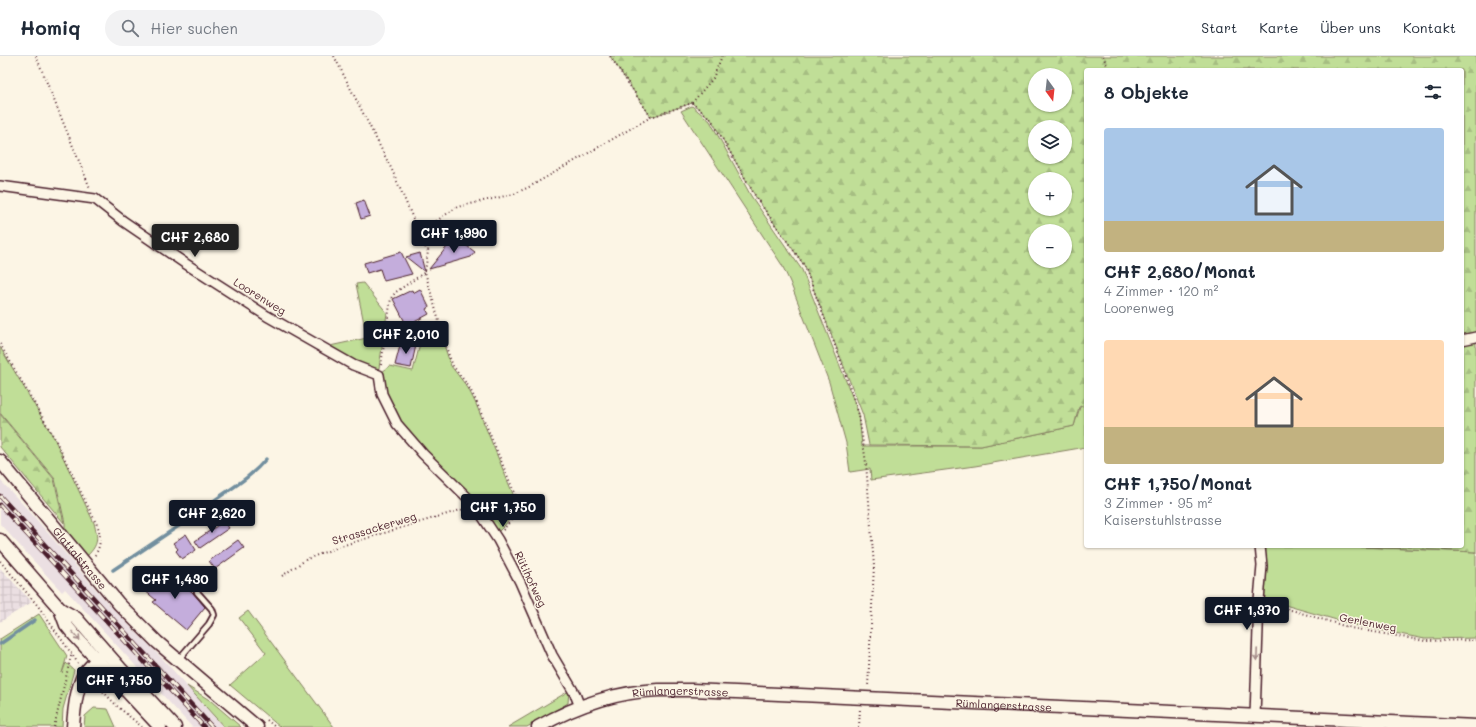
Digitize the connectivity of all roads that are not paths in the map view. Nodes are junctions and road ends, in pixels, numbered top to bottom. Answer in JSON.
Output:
{"nodes":[{"id":1,"x":0,"y":186,"type":"edge"},
{"id":2,"x":1476,"y":337,"type":"edge"},
{"id":3,"x":1464,"y":340,"type":"edge"},
{"id":4,"x":379,"y":375,"type":"joint"},
{"id":5,"x":0,"y":461,"type":"edge"},
{"id":6,"x":0,"y":540,"type":"edge"},
{"id":7,"x":1260,"y":548,"type":"edge"},
{"id":8,"x":197,"y":592,"type":"dead end"},
{"id":9,"x":101,"y":655,"type":"junction"},
{"id":10,"x":178,"y":660,"type":"junction"},
{"id":11,"x":580,"y":707,"type":"junction"},
{"id":12,"x":1255,"y":716,"type":"junction"},
{"id":13,"x":1476,"y":726,"type":"edge"},
{"id":14,"x":73,"y":727,"type":"edge"},
{"id":15,"x":160,"y":727,"type":"edge"},
{"id":16,"x":175,"y":727,"type":"edge"},
{"id":17,"x":257,"y":727,"type":"edge"},
{"id":18,"x":538,"y":727,"type":"edge"}],
"edges":[{"from":1,"to":4,"type":"street","name":"Loorenweg"},
{"from":2,"to":3,"type":"street"},
{"from":4,"to":11,"type":"street","name":"Rütihofweg"},
{"from":5,"to":10,"type":"street","name":"Glattalstrasse"},
{"from":6,"to":9,"type":"street"},
{"from":7,"to":12,"type":"street","one_way":true},
{"from":8,"to":10,"type":"lane"},
{"from":9,"to":14,"type":"street"},
{"from":9,"to":15,"type":"street"},
{"from":9,"to":16,"type":"street"},
{"from":10,"to":17,"type":"street","name":"Glattalstrasse"},
{"from":11,"to":12,"type":"street","name":"Rümlangerstrasse"},
{"from":11,"to":18,"type":"street","name":"Rümlangerstrasse"},
{"from":12,"to":13,"type":"street","name":"Rümlangerstrasse"}]}
